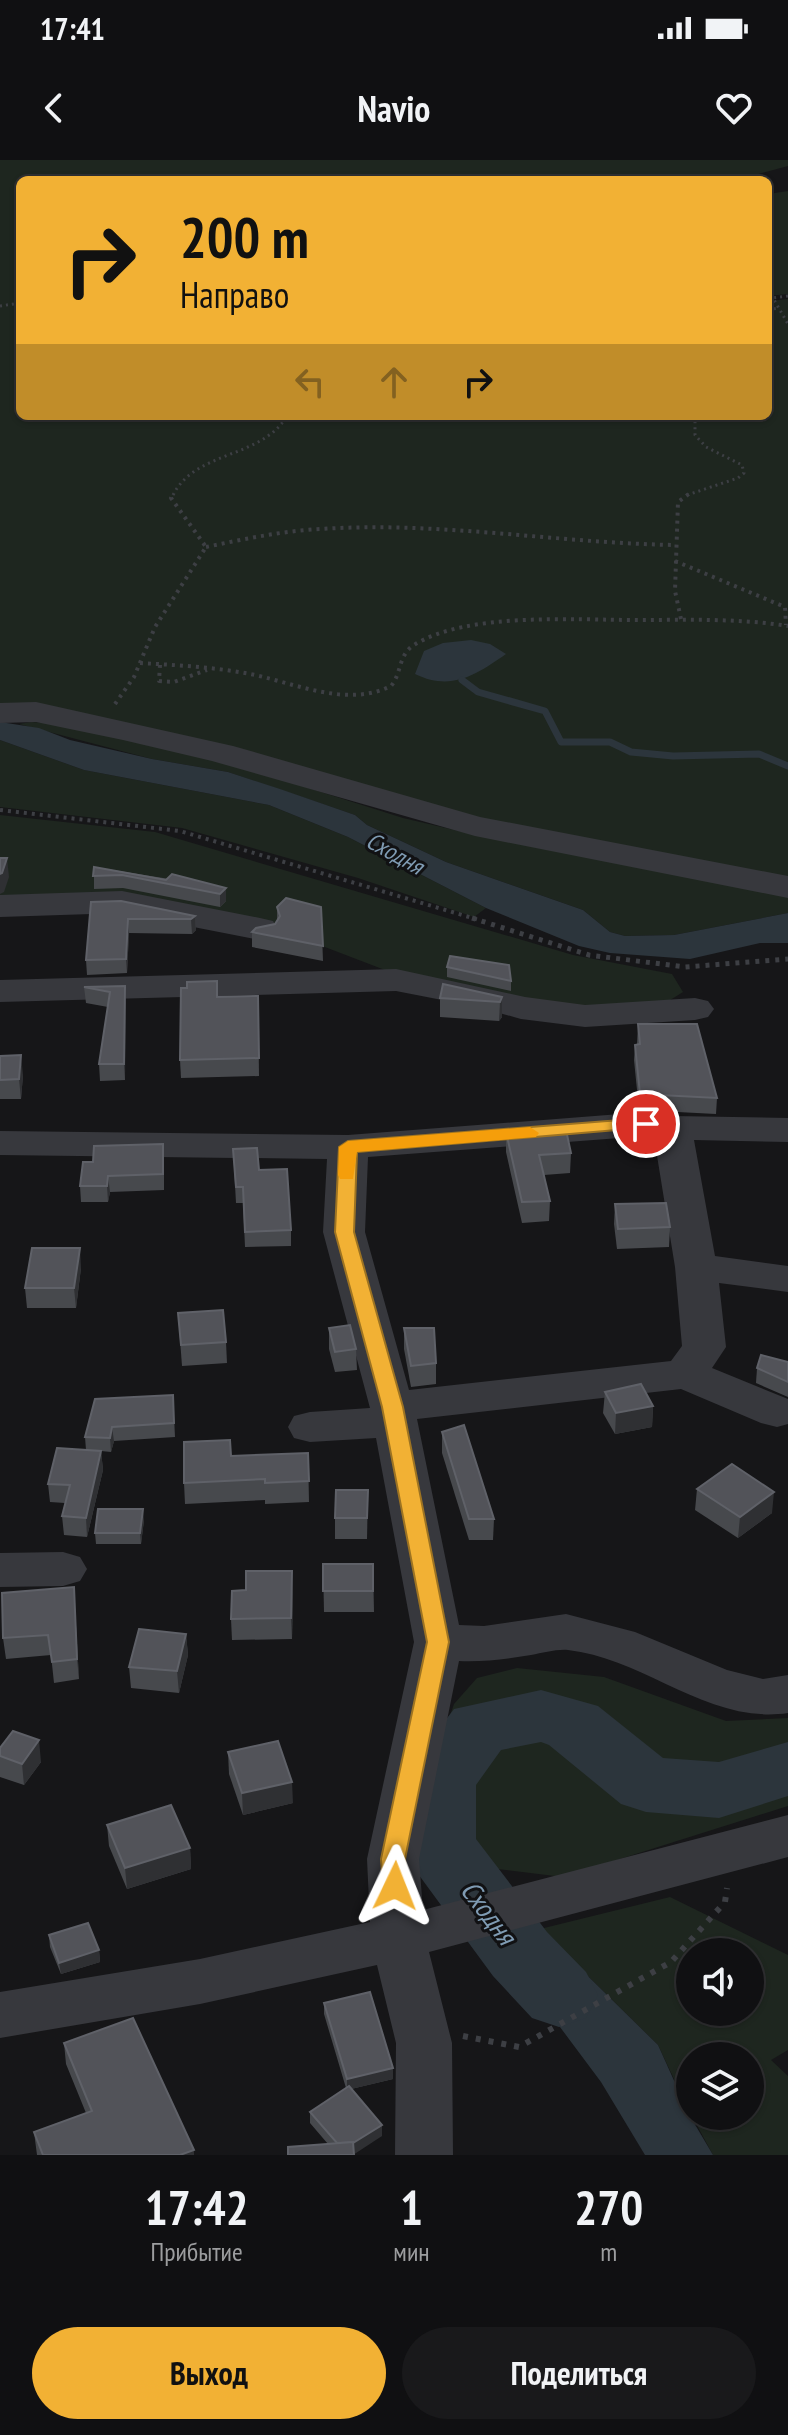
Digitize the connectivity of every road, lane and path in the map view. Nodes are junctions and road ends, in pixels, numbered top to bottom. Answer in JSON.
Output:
{"nodes":[{"id":1,"x":788,"y":296,"type":"edge"},
{"id":2,"x":778,"y":308,"type":"junction"},
{"id":3,"x":772,"y":309,"type":"edge"},
{"id":4,"x":788,"y":324,"type":"edge"},
{"id":5,"x":286,"y":420,"type":"edge"},
{"id":6,"x":695,"y":420,"type":"edge"},
{"id":7,"x":675,"y":545,"type":"junction"},
{"id":8,"x":206,"y":547,"type":"junction"},
{"id":9,"x":675,"y":561,"type":"junction"},
{"id":10,"x":681,"y":619,"type":"junction"},
{"id":11,"x":787,"y":625,"type":"edge"},
{"id":12,"x":140,"y":663,"type":"junction"},
{"id":13,"x":160,"y":665,"type":"junction"},
{"id":14,"x":211,"y":668,"type":"junction"},
{"id":15,"x":0,"y":713,"type":"edge"},
{"id":16,"x":101,"y":725,"type":"junction"},
{"id":17,"x":0,"y":810,"type":"edge"},
{"id":18,"x":788,"y":887,"type":"edge"},
{"id":19,"x":0,"y":906,"type":"edge"},
{"id":20,"x":260,"y":929,"type":"edge"},
{"id":21,"x":788,"y":959,"type":"edge"},
{"id":22,"x":0,"y":991,"type":"edge"},
{"id":23,"x":695,"y":1009,"type":"dead end"},
{"id":24,"x":672,"y":1128,"type":"junction"},
{"id":25,"x":788,"y":1130,"type":"edge"},
{"id":26,"x":0,"y":1143,"type":"edge"},
{"id":27,"x":348,"y":1147,"type":"junction"},
{"id":28,"x":696,"y":1267,"type":"junction"},
{"id":29,"x":788,"y":1279,"type":"edge"},
{"id":30,"x":685,"y":1374,"type":"junction"},
{"id":31,"x":777,"y":1412,"type":"dead end"},
{"id":32,"x":394,"y":1414,"type":"junction"},
{"id":33,"x":310,"y":1427,"type":"dead end"},
{"id":34,"x":63,"y":1569,"type":"dead end"},
{"id":35,"x":0,"y":1570,"type":"edge"},
{"id":36,"x":438,"y":1642,"type":"junction"},
{"id":37,"x":788,"y":1694,"type":"edge"},
{"id":38,"x":788,"y":1836,"type":"edge"},
{"id":39,"x":731,"y":1851,"type":"junction"},
{"id":40,"x":398,"y":1939,"type":"junction"},
{"id":41,"x":0,"y":2015,"type":"edge"},
{"id":42,"x":519,"y":2047,"type":"dead end"},
{"id":43,"x":424,"y":2155,"type":"edge"}],
"edges":[{"from":1,"to":2,"type":"path"},
{"from":2,"to":3,"type":"path"},
{"from":2,"to":4,"type":"path"},
{"from":5,"to":8,"type":"path"},
{"from":6,"to":7,"type":"path"},
{"from":7,"to":8,"type":"path"},
{"from":7,"to":9,"type":"path"},
{"from":8,"to":12,"type":"path"},
{"from":9,"to":10,"type":"path"},
{"from":9,"to":11,"type":"path"},
{"from":10,"to":11,"type":"path"},
{"from":10,"to":14,"type":"path"},
{"from":12,"to":13,"type":"path"},
{"from":12,"to":16,"type":"path"},
{"from":13,"to":14,"type":"path"},
{"from":13,"to":14,"type":"path"},
{"from":15,"to":16,"type":"street"},
{"from":16,"to":18,"type":"street"},
{"from":17,"to":21,"type":"path"},
{"from":19,"to":20,"type":"street"},
{"from":22,"to":23,"type":"street"},
{"from":24,"to":25,"type":"street"},
{"from":24,"to":27,"type":"street"},
{"from":24,"to":28,"type":"street"},
{"from":26,"to":27,"type":"street"},
{"from":27,"to":32,"type":"street"},
{"from":28,"to":29,"type":"street"},
{"from":28,"to":30,"type":"street"},
{"from":30,"to":31,"type":"street"},
{"from":30,"to":32,"type":"street"},
{"from":32,"to":33,"type":"street"},
{"from":32,"to":36,"type":"street"},
{"from":34,"to":35,"type":"street"},
{"from":36,"to":37,"type":"street"},
{"from":36,"to":40,"type":"street"},
{"from":38,"to":39,"type":"street"},
{"from":39,"to":40,"type":"street"},
{"from":39,"to":42,"type":"path"},
{"from":40,"to":41,"type":"street"},
{"from":40,"to":43,"type":"street"}]}
